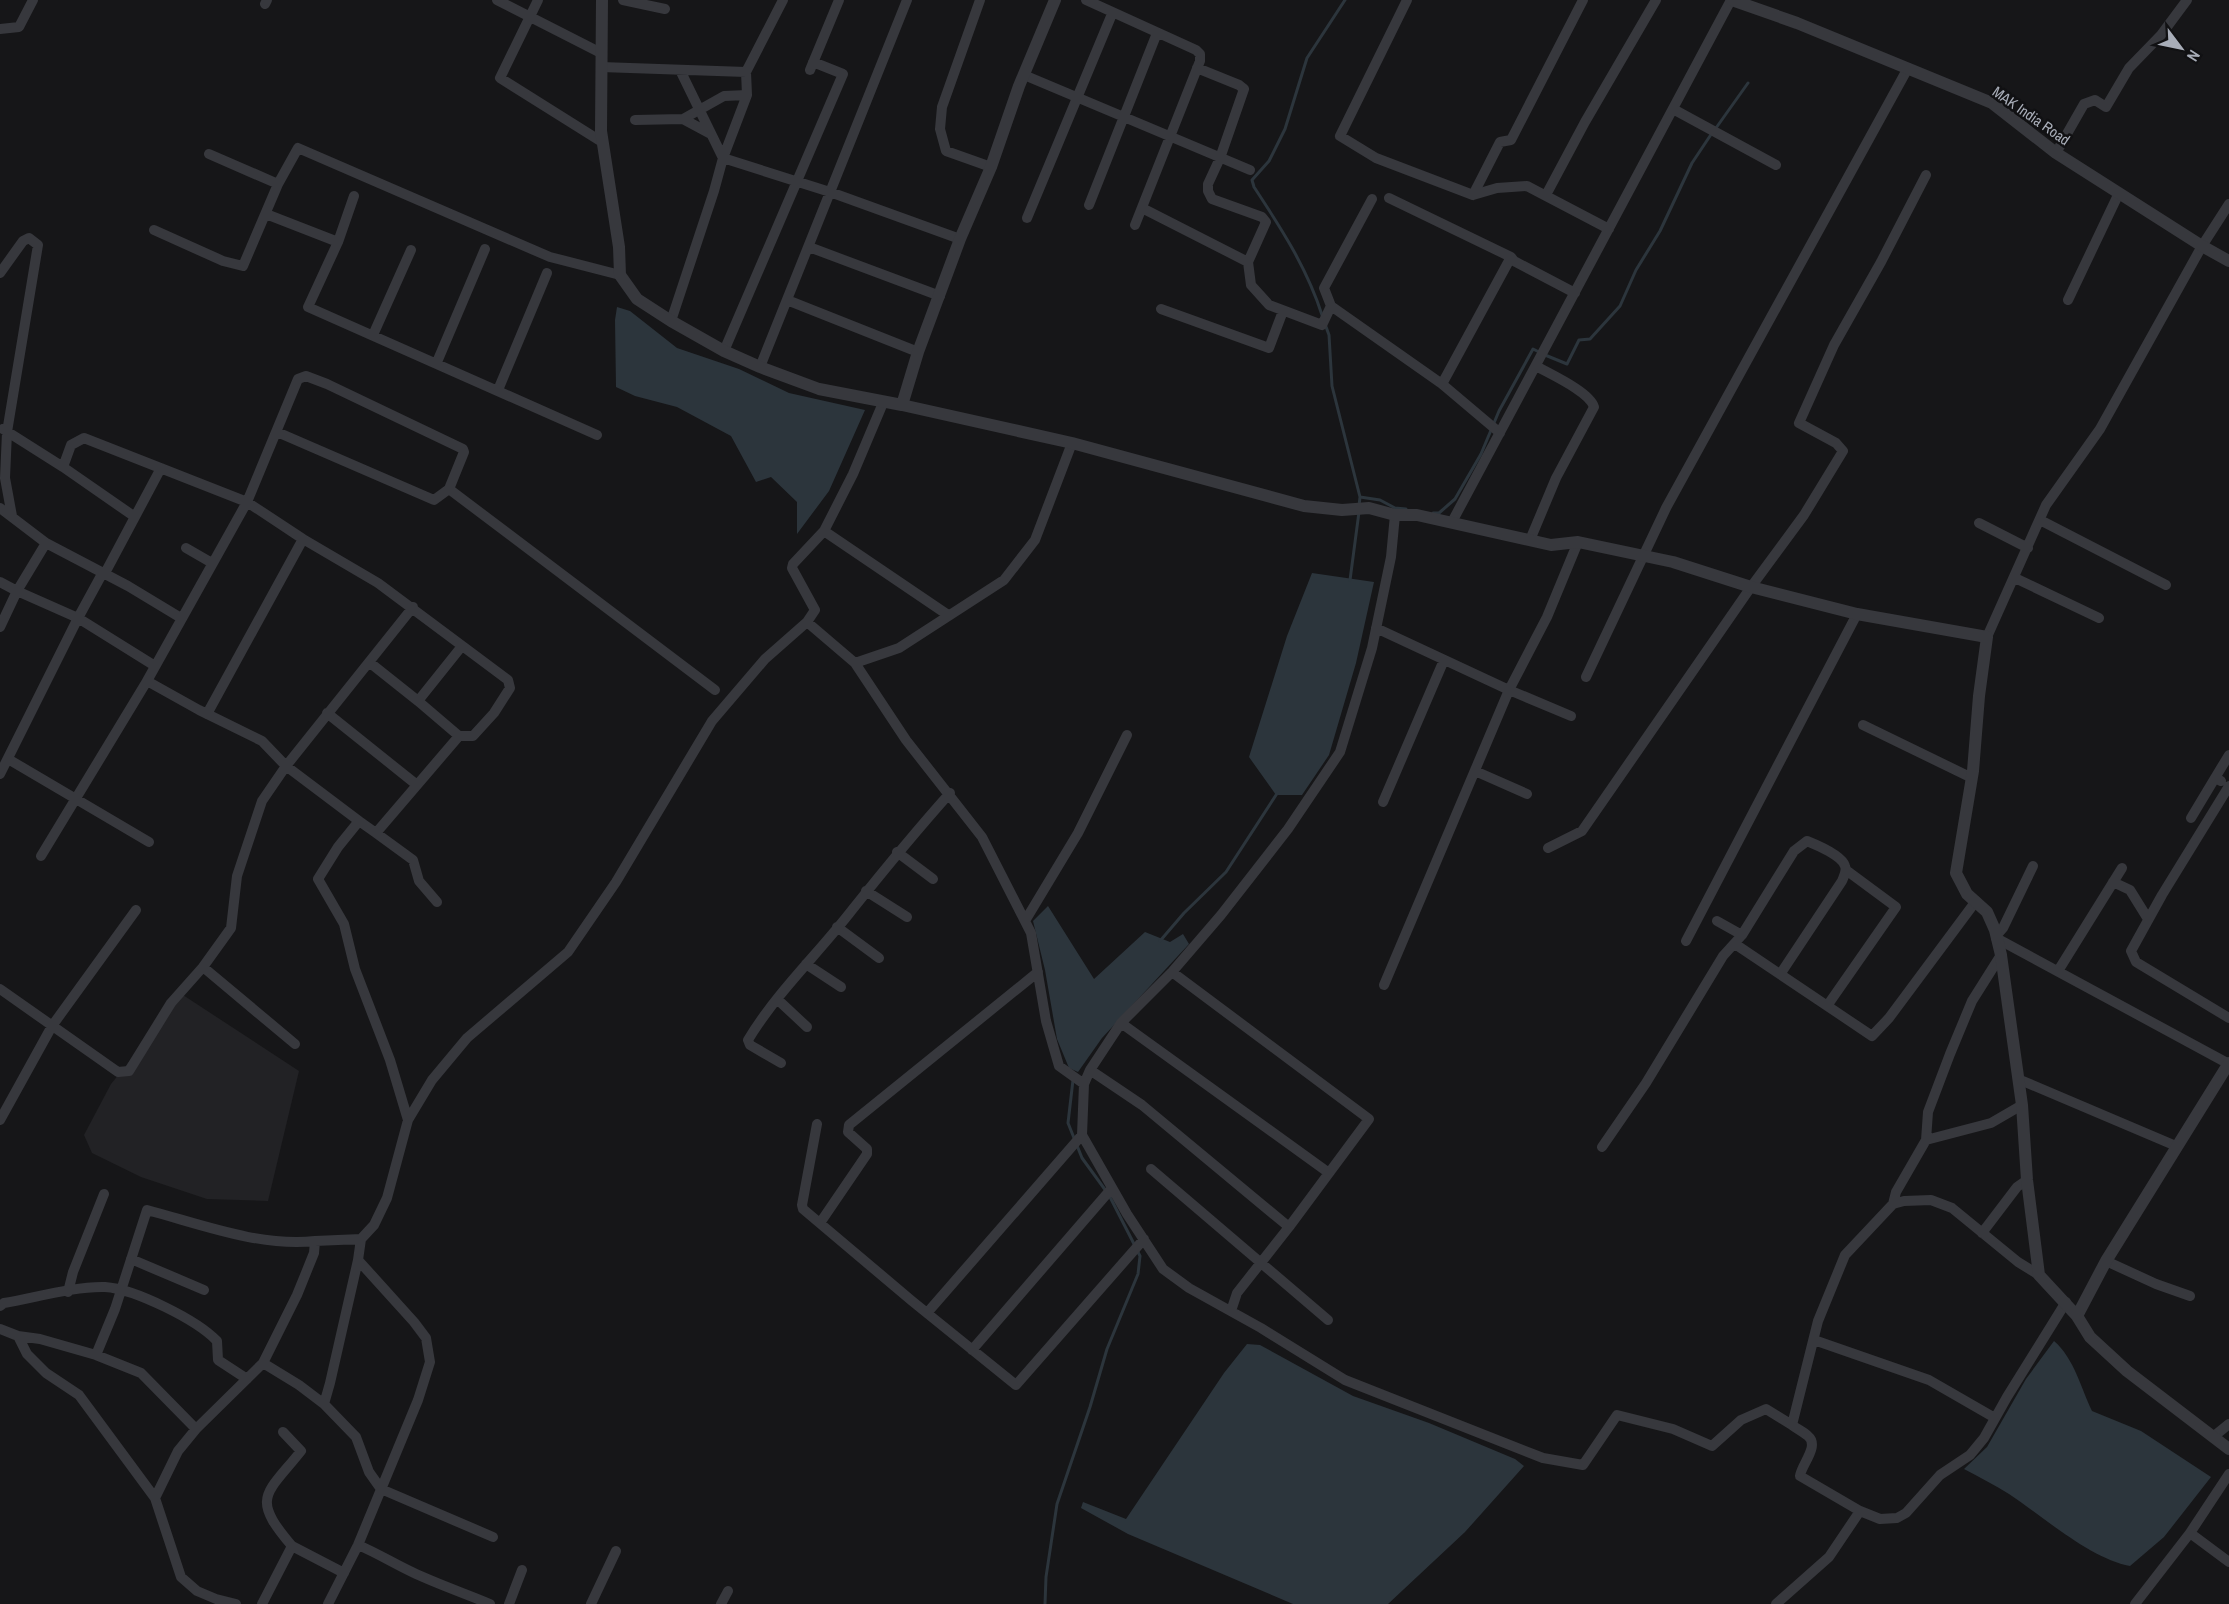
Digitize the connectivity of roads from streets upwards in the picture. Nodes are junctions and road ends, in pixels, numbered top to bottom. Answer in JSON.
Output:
{"nodes":[{"id":1,"x":33,"y":0,"type":"edge"},
{"id":2,"x":496,"y":0,"type":"edge"},
{"id":3,"x":538,"y":0,"type":"edge"},
{"id":4,"x":602,"y":0,"type":"edge"},
{"id":5,"x":623,"y":0,"type":"edge"},
{"id":6,"x":783,"y":0,"type":"edge"},
{"id":7,"x":839,"y":0,"type":"edge"},
{"id":8,"x":907,"y":0,"type":"edge"},
{"id":9,"x":980,"y":0,"type":"edge"},
{"id":10,"x":1055,"y":0,"type":"edge"},
{"id":11,"x":1086,"y":0,"type":"edge"},
{"id":12,"x":1407,"y":0,"type":"edge"},
{"id":13,"x":1583,"y":0,"type":"edge"},
{"id":14,"x":1656,"y":0,"type":"edge"},
{"id":15,"x":1731,"y":0,"type":"edge"},
{"id":16,"x":2187,"y":0,"type":"edge"},
{"id":17,"x":665,"y":9,"type":"dead end"},
{"id":18,"x":1113,"y":14,"type":"junction"},
{"id":19,"x":530,"y":17,"type":"junction"},
{"id":20,"x":0,"y":29,"type":"edge"},
{"id":21,"x":1157,"y":33,"type":"junction"},
{"id":22,"x":601,"y":53,"type":"junction"},
{"id":23,"x":601,"y":67,"type":"junction"},
{"id":24,"x":1197,"y":68,"type":"junction"},
{"id":25,"x":1908,"y":68,"type":"junction"},
{"id":26,"x":680,"y":70,"type":"junction"},
{"id":27,"x":746,"y":72,"type":"junction"},
{"id":28,"x":1024,"y":75,"type":"junction"},
{"id":29,"x":747,"y":95,"type":"junction"},
{"id":30,"x":1077,"y":98,"type":"junction"},
{"id":31,"x":1673,"y":109,"type":"junction"},
{"id":32,"x":700,"y":110,"type":"junction"},
{"id":33,"x":1124,"y":118,"type":"junction"},
{"id":34,"x":684,"y":119,"type":"junction"},
{"id":35,"x":635,"y":120,"type":"dead end"},
{"id":36,"x":711,"y":134,"type":"junction"},
{"id":37,"x":1171,"y":137,"type":"junction"},
{"id":38,"x":602,"y":142,"type":"junction"},
{"id":39,"x":2056,"y":153,"type":"junction"},
{"id":40,"x":209,"y":154,"type":"dead end"},
{"id":41,"x":723,"y":158,"type":"junction"},
{"id":42,"x":1220,"y":158,"type":"junction"},
{"id":43,"x":1776,"y":165,"type":"dead end"},
{"id":44,"x":991,"y":167,"type":"junction"},
{"id":45,"x":1250,"y":170,"type":"dead end"},
{"id":46,"x":1926,"y":175,"type":"dead end"},
{"id":47,"x":797,"y":181,"type":"junction"},
{"id":48,"x":278,"y":184,"type":"junction"},
{"id":49,"x":830,"y":192,"type":"junction"},
{"id":50,"x":2119,"y":193,"type":"junction"},
{"id":51,"x":1473,"y":195,"type":"junction"},
{"id":52,"x":1546,"y":195,"type":"junction"},
{"id":53,"x":354,"y":196,"type":"dead end"},
{"id":54,"x":1389,"y":198,"type":"dead end"},
{"id":55,"x":1372,"y":199,"type":"dead end"},
{"id":56,"x":2229,"y":204,"type":"edge"},
{"id":57,"x":1089,"y":205,"type":"dead end"},
{"id":58,"x":1142,"y":208,"type":"junction"},
{"id":59,"x":266,"y":214,"type":"junction"},
{"id":60,"x":1027,"y":218,"type":"dead end"},
{"id":61,"x":1135,"y":225,"type":"dead end"},
{"id":62,"x":1609,"y":229,"type":"junction"},
{"id":63,"x":154,"y":230,"type":"dead end"},
{"id":64,"x":960,"y":239,"type":"junction"},
{"id":65,"x":338,"y":242,"type":"junction"},
{"id":66,"x":2202,"y":246,"type":"junction"},
{"id":67,"x":809,"y":247,"type":"junction"},
{"id":68,"x":484,"y":249,"type":"dead end"},
{"id":69,"x":411,"y":250,"type":"dead end"},
{"id":70,"x":1511,"y":257,"type":"junction"},
{"id":71,"x":2229,"y":261,"type":"edge"},
{"id":72,"x":1248,"y":262,"type":"junction"},
{"id":73,"x":0,"y":273,"type":"edge"},
{"id":74,"x":547,"y":273,"type":"dead end"},
{"id":75,"x":620,"y":275,"type":"junction"},
{"id":76,"x":1575,"y":293,"type":"junction"},
{"id":77,"x":940,"y":297,"type":"junction"},
{"id":78,"x":787,"y":300,"type":"junction"},
{"id":79,"x":2068,"y":300,"type":"dead end"},
{"id":80,"x":1330,"y":308,"type":"junction"},
{"id":81,"x":1161,"y":309,"type":"dead end"},
{"id":82,"x":1282,"y":311,"type":"junction"},
{"id":83,"x":671,"y":321,"type":"junction"},
{"id":84,"x":373,"y":335,"type":"junction"},
{"id":85,"x":724,"y":351,"type":"junction"},
{"id":86,"x":918,"y":352,"type":"junction"},
{"id":87,"x":437,"y":362,"type":"junction"},
{"id":88,"x":1536,"y":366,"type":"junction"},
{"id":89,"x":760,"y":367,"type":"junction"},
{"id":90,"x":1442,"y":384,"type":"junction"},
{"id":91,"x":498,"y":390,"type":"junction"},
{"id":92,"x":883,"y":403,"type":"junction"},
{"id":93,"x":902,"y":405,"type":"junction"},
{"id":94,"x":3,"y":430,"type":"edge"},
{"id":95,"x":277,"y":432,"type":"junction"},
{"id":96,"x":1500,"y":433,"type":"junction"},
{"id":97,"x":597,"y":435,"type":"dead end"},
{"id":98,"x":1072,"y":443,"type":"junction"},
{"id":99,"x":63,"y":467,"type":"junction"},
{"id":100,"x":160,"y":468,"type":"junction"},
{"id":101,"x":449,"y":489,"type":"junction"},
{"id":102,"x":248,"y":502,"type":"junction"},
{"id":103,"x":0,"y":508,"type":"edge"},
{"id":104,"x":1395,"y":515,"type":"junction"},
{"id":105,"x":12,"y":516,"type":"junction"},
{"id":106,"x":135,"y":516,"type":"junction"},
{"id":107,"x":2040,"y":519,"type":"junction"},
{"id":108,"x":1452,"y":522,"type":"junction"},
{"id":109,"x":1979,"y":523,"type":"dead end"},
{"id":110,"x":824,"y":531,"type":"junction"},
{"id":111,"x":303,"y":539,"type":"junction"},
{"id":112,"x":1530,"y":540,"type":"junction"},
{"id":113,"x":1578,"y":542,"type":"junction"},
{"id":114,"x":46,"y":543,"type":"junction"},
{"id":115,"x":186,"y":548,"type":"dead end"},
{"id":116,"x":2028,"y":548,"type":"junction"},
{"id":117,"x":1645,"y":556,"type":"junction"},
{"id":118,"x":212,"y":563,"type":"junction"},
{"id":119,"x":103,"y":575,"type":"junction"},
{"id":120,"x":2015,"y":578,"type":"junction"},
{"id":121,"x":0,"y":582,"type":"edge"},
{"id":122,"x":2166,"y":585,"type":"dead end"},
{"id":123,"x":1750,"y":588,"type":"junction"},
{"id":124,"x":17,"y":591,"type":"junction"},
{"id":125,"x":413,"y":607,"type":"junction"},
{"id":126,"x":1857,"y":614,"type":"junction"},
{"id":127,"x":948,"y":615,"type":"junction"},
{"id":128,"x":78,"y":618,"type":"junction"},
{"id":129,"x":181,"y":618,"type":"junction"},
{"id":130,"x":2099,"y":618,"type":"dead end"},
{"id":131,"x":807,"y":622,"type":"junction"},
{"id":132,"x":0,"y":627,"type":"edge"},
{"id":133,"x":1376,"y":628,"type":"junction"},
{"id":134,"x":1987,"y":637,"type":"junction"},
{"id":135,"x":462,"y":646,"type":"junction"},
{"id":136,"x":1444,"y":660,"type":"junction"},
{"id":137,"x":369,"y":662,"type":"junction"},
{"id":138,"x":855,"y":663,"type":"junction"},
{"id":139,"x":155,"y":666,"type":"junction"},
{"id":140,"x":1586,"y":677,"type":"dead end"},
{"id":141,"x":147,"y":681,"type":"junction"},
{"id":142,"x":716,"y":690,"type":"dead end"},
{"id":143,"x":1509,"y":690,"type":"junction"},
{"id":144,"x":418,"y":701,"type":"junction"},
{"id":145,"x":327,"y":713,"type":"junction"},
{"id":146,"x":207,"y":714,"type":"junction"},
{"id":147,"x":1571,"y":716,"type":"dead end"},
{"id":148,"x":1863,"y":724,"type":"dead end"},
{"id":149,"x":1127,"y":735,"type":"dead end"},
{"id":150,"x":459,"y":736,"type":"junction"},
{"id":151,"x":2229,"y":755,"type":"edge"},
{"id":152,"x":8,"y":759,"type":"junction"},
{"id":153,"x":286,"y":766,"type":"junction"},
{"id":154,"x":1475,"y":771,"type":"junction"},
{"id":155,"x":0,"y":774,"type":"edge"},
{"id":156,"x":1972,"y":778,"type":"junction"},
{"id":157,"x":2215,"y":778,"type":"junction"},
{"id":158,"x":417,"y":785,"type":"junction"},
{"id":159,"x":2229,"y":785,"type":"edge"},
{"id":160,"x":950,"y":793,"type":"junction"},
{"id":161,"x":1527,"y":794,"type":"dead end"},
{"id":162,"x":75,"y":799,"type":"junction"},
{"id":163,"x":1383,"y":802,"type":"dead end"},
{"id":164,"x":2191,"y":818,"type":"dead end"},
{"id":165,"x":359,"y":821,"type":"junction"},
{"id":166,"x":376,"y":833,"type":"junction"},
{"id":167,"x":149,"y":842,"type":"dead end"},
{"id":168,"x":1548,"y":848,"type":"dead end"},
{"id":169,"x":897,"y":852,"type":"junction"},
{"id":170,"x":41,"y":856,"type":"dead end"},
{"id":171,"x":2033,"y":866,"type":"dead end"},
{"id":172,"x":2122,"y":868,"type":"dead end"},
{"id":173,"x":1846,"y":870,"type":"junction"},
{"id":174,"x":933,"y":879,"type":"dead end"},
{"id":175,"x":2113,"y":882,"type":"junction"},
{"id":176,"x":866,"y":891,"type":"junction"},
{"id":177,"x":437,"y":902,"type":"dead end"},
{"id":178,"x":1976,"y":902,"type":"junction"},
{"id":179,"x":136,"y":910,"type":"dead end"},
{"id":180,"x":907,"y":917,"type":"dead end"},
{"id":181,"x":2148,"y":919,"type":"junction"},
{"id":182,"x":1025,"y":921,"type":"junction"},
{"id":183,"x":1717,"y":921,"type":"dead end"},
{"id":184,"x":837,"y":927,"type":"junction"},
{"id":185,"x":1996,"y":937,"type":"junction"},
{"id":186,"x":1739,"y":940,"type":"junction"},
{"id":187,"x":1686,"y":941,"type":"dead end"},
{"id":188,"x":2001,"y":955,"type":"junction"},
{"id":189,"x":879,"y":958,"type":"dead end"},
{"id":190,"x":806,"y":964,"type":"junction"},
{"id":191,"x":203,"y":967,"type":"junction"},
{"id":192,"x":2058,"y":971,"type":"junction"},
{"id":193,"x":1038,"y":972,"type":"junction"},
{"id":194,"x":1172,"y":972,"type":"junction"},
{"id":195,"x":1781,"y":974,"type":"junction"},
{"id":196,"x":1384,"y":985,"type":"dead end"},
{"id":197,"x":841,"y":987,"type":"dead end"},
{"id":198,"x":0,"y":988,"type":"edge"},
{"id":199,"x":777,"y":999,"type":"junction"},
{"id":200,"x":1827,"y":1006,"type":"junction"},
{"id":201,"x":2229,"y":1018,"type":"edge"},
{"id":202,"x":1121,"y":1023,"type":"junction"},
{"id":203,"x":52,"y":1026,"type":"junction"},
{"id":204,"x":807,"y":1027,"type":"dead end"},
{"id":205,"x":295,"y":1044,"type":"dead end"},
{"id":206,"x":781,"y":1063,"type":"dead end"},
{"id":207,"x":2228,"y":1067,"type":"edge"},
{"id":208,"x":1090,"y":1070,"type":"junction"},
{"id":209,"x":1077,"y":1079,"type":"junction"},
{"id":210,"x":2018,"y":1079,"type":"junction"},
{"id":211,"x":2022,"y":1105,"type":"junction"},
{"id":212,"x":0,"y":1120,"type":"edge"},
{"id":213,"x":408,"y":1120,"type":"junction"},
{"id":214,"x":817,"y":1124,"type":"dead end"},
{"id":215,"x":1078,"y":1140,"type":"junction"},
{"id":216,"x":1926,"y":1140,"type":"junction"},
{"id":217,"x":2176,"y":1146,"type":"junction"},
{"id":218,"x":1602,"y":1147,"type":"dead end"},
{"id":219,"x":1151,"y":1169,"type":"dead end"},
{"id":220,"x":1329,"y":1173,"type":"junction"},
{"id":221,"x":2027,"y":1180,"type":"junction"},
{"id":222,"x":1109,"y":1192,"type":"junction"},
{"id":223,"x":104,"y":1194,"type":"dead end"},
{"id":224,"x":1893,"y":1204,"type":"junction"},
{"id":225,"x":820,"y":1223,"type":"junction"},
{"id":226,"x":1289,"y":1227,"type":"junction"},
{"id":227,"x":1982,"y":1233,"type":"junction"},
{"id":228,"x":361,"y":1239,"type":"junction"},
{"id":229,"x":315,"y":1241,"type":"junction"},
{"id":230,"x":1139,"y":1245,"type":"junction"},
{"id":231,"x":131,"y":1259,"type":"junction"},
{"id":232,"x":358,"y":1260,"type":"junction"},
{"id":233,"x":2106,"y":1261,"type":"junction"},
{"id":234,"x":1261,"y":1263,"type":"junction"},
{"id":235,"x":2040,"y":1275,"type":"junction"},
{"id":236,"x":121,"y":1290,"type":"junction"},
{"id":237,"x":204,"y":1290,"type":"dead end"},
{"id":238,"x":68,"y":1292,"type":"junction"},
{"id":239,"x":2190,"y":1296,"type":"dead end"},
{"id":240,"x":2066,"y":1302,"type":"junction"},
{"id":241,"x":0,"y":1306,"type":"edge"},
{"id":242,"x":1231,"y":1311,"type":"junction"},
{"id":243,"x":927,"y":1313,"type":"junction"},
{"id":244,"x":2077,"y":1316,"type":"junction"},
{"id":245,"x":1328,"y":1320,"type":"dead end"},
{"id":246,"x":0,"y":1329,"type":"edge"},
{"id":247,"x":18,"y":1336,"type":"junction"},
{"id":248,"x":1814,"y":1340,"type":"junction"},
{"id":249,"x":972,"y":1350,"type":"junction"},
{"id":250,"x":96,"y":1355,"type":"junction"},
{"id":251,"x":263,"y":1363,"type":"junction"},
{"id":252,"x":247,"y":1379,"type":"junction"},
{"id":253,"x":324,"y":1404,"type":"junction"},
{"id":254,"x":1995,"y":1418,"type":"junction"},
{"id":255,"x":2229,"y":1424,"type":"edge"},
{"id":256,"x":1792,"y":1425,"type":"junction"},
{"id":257,"x":196,"y":1429,"type":"junction"},
{"id":258,"x":284,"y":1432,"type":"dead end"},
{"id":259,"x":2213,"y":1437,"type":"junction"},
{"id":260,"x":2229,"y":1449,"type":"edge"},
{"id":261,"x":2229,"y":1474,"type":"edge"},
{"id":262,"x":381,"y":1489,"type":"junction"},
{"id":263,"x":155,"y":1498,"type":"junction"},
{"id":264,"x":1860,"y":1511,"type":"junction"},
{"id":265,"x":2190,"y":1533,"type":"junction"},
{"id":266,"x":493,"y":1537,"type":"dead end"},
{"id":267,"x":358,"y":1545,"type":"junction"},
{"id":268,"x":292,"y":1546,"type":"junction"},
{"id":269,"x":616,"y":1551,"type":"dead end"},
{"id":270,"x":2229,"y":1562,"type":"edge"},
{"id":271,"x":522,"y":1570,"type":"dead end"},
{"id":272,"x":344,"y":1573,"type":"junction"},
{"id":273,"x":728,"y":1591,"type":"dead end"},
{"id":274,"x":236,"y":1604,"type":"edge"},
{"id":275,"x":262,"y":1604,"type":"edge"},
{"id":276,"x":328,"y":1604,"type":"edge"},
{"id":277,"x":490,"y":1604,"type":"edge"},
{"id":278,"x":509,"y":1604,"type":"edge"},
{"id":279,"x":591,"y":1604,"type":"edge"},
{"id":280,"x":721,"y":1604,"type":"edge"},
{"id":281,"x":1776,"y":1604,"type":"edge"},
{"id":282,"x":2135,"y":1604,"type":"edge"}],
"edges":[{"from":1,"to":20,"type":"street"},
{"from":2,"to":19,"type":"street"},
{"from":3,"to":19,"type":"street"},
{"from":4,"to":22,"type":"street"},
{"from":5,"to":17,"type":"street"},
{"from":6,"to":27,"type":"street"},
{"from":7,"to":47,"type":"street"},
{"from":8,"to":49,"type":"street"},
{"from":9,"to":44,"type":"street"},
{"from":10,"to":28,"type":"street"},
{"from":11,"to":18,"type":"street"},
{"from":12,"to":51,"type":"street"},
{"from":13,"to":51,"type":"street"},
{"from":14,"to":52,"type":"street"},
{"from":15,"to":25,"type":"street","name":"MAK India Road"},
{"from":15,"to":31,"type":"street"},
{"from":16,"to":39,"type":"street"},
{"from":18,"to":21,"type":"street"},
{"from":18,"to":30,"type":"street"},
{"from":19,"to":22,"type":"street"},
{"from":19,"to":38,"type":"street"},
{"from":21,"to":24,"type":"street"},
{"from":21,"to":33,"type":"street"},
{"from":22,"to":23,"type":"street"},
{"from":23,"to":26,"type":"street"},
{"from":23,"to":38,"type":"street"},
{"from":24,"to":37,"type":"street"},
{"from":24,"to":42,"type":"street"},
{"from":25,"to":39,"type":"street","name":"MAK India Road"},
{"from":25,"to":117,"type":"street"},
{"from":26,"to":27,"type":"street"},
{"from":26,"to":32,"type":"street"},
{"from":27,"to":29,"type":"street"},
{"from":28,"to":30,"type":"street"},
{"from":28,"to":44,"type":"street"},
{"from":29,"to":32,"type":"street"},
{"from":29,"to":41,"type":"street"},
{"from":30,"to":33,"type":"street"},
{"from":30,"to":60,"type":"street"},
{"from":31,"to":43,"type":"street"},
{"from":31,"to":62,"type":"street"},
{"from":32,"to":34,"type":"street"},
{"from":32,"to":36,"type":"street"},
{"from":33,"to":37,"type":"street"},
{"from":33,"to":57,"type":"street"},
{"from":34,"to":35,"type":"street"},
{"from":34,"to":36,"type":"street"},
{"from":36,"to":41,"type":"street"},
{"from":37,"to":42,"type":"street"},
{"from":37,"to":58,"type":"street"},
{"from":38,"to":75,"type":"street"},
{"from":39,"to":50,"type":"street","name":"MAK India Road"},
{"from":40,"to":48,"type":"street"},
{"from":41,"to":47,"type":"street"},
{"from":41,"to":83,"type":"street"},
{"from":42,"to":45,"type":"street"},
{"from":42,"to":72,"type":"street"},
{"from":44,"to":64,"type":"street"},
{"from":46,"to":123,"type":"street"},
{"from":47,"to":49,"type":"street"},
{"from":47,"to":85,"type":"street"},
{"from":48,"to":59,"type":"street"},
{"from":48,"to":75,"type":"street"},
{"from":49,"to":64,"type":"street"},
{"from":49,"to":67,"type":"street"},
{"from":50,"to":66,"type":"street","name":"MAK India Road"},
{"from":50,"to":79,"type":"street"},
{"from":51,"to":52,"type":"street"},
{"from":52,"to":62,"type":"street"},
{"from":53,"to":65,"type":"street"},
{"from":54,"to":70,"type":"street"},
{"from":55,"to":80,"type":"street"},
{"from":56,"to":66,"type":"street"},
{"from":58,"to":61,"type":"street"},
{"from":58,"to":72,"type":"street"},
{"from":59,"to":63,"type":"street"},
{"from":59,"to":65,"type":"street"},
{"from":62,"to":76,"type":"street"},
{"from":64,"to":77,"type":"street"},
{"from":65,"to":84,"type":"street"},
{"from":66,"to":71,"type":"street","name":"MAK India Road"},
{"from":66,"to":107,"type":"street"},
{"from":67,"to":77,"type":"street"},
{"from":67,"to":78,"type":"street"},
{"from":68,"to":87,"type":"street"},
{"from":69,"to":84,"type":"street"},
{"from":70,"to":76,"type":"street"},
{"from":70,"to":90,"type":"street"},
{"from":72,"to":82,"type":"street"},
{"from":73,"to":94,"type":"street"},
{"from":74,"to":91,"type":"street"},
{"from":75,"to":83,"type":"street"},
{"from":76,"to":88,"type":"street"},
{"from":77,"to":86,"type":"street"},
{"from":78,"to":86,"type":"street"},
{"from":78,"to":89,"type":"street"},
{"from":80,"to":82,"type":"street"},
{"from":80,"to":90,"type":"street"},
{"from":81,"to":82,"type":"street"},
{"from":83,"to":85,"type":"street"},
{"from":84,"to":87,"type":"street"},
{"from":85,"to":89,"type":"street"},
{"from":86,"to":93,"type":"street"},
{"from":87,"to":91,"type":"street"},
{"from":88,"to":96,"type":"street"},
{"from":88,"to":112,"type":"street"},
{"from":89,"to":92,"type":"street"},
{"from":90,"to":96,"type":"street"},
{"from":91,"to":97,"type":"street"},
{"from":92,"to":93,"type":"street"},
{"from":92,"to":110,"type":"street"},
{"from":93,"to":98,"type":"street"},
{"from":94,"to":99,"type":"street"},
{"from":94,"to":105,"type":"street"},
{"from":95,"to":101,"type":"street"},
{"from":95,"to":101,"type":"street"},
{"from":95,"to":102,"type":"street"},
{"from":96,"to":108,"type":"street"},
{"from":98,"to":104,"type":"street"},
{"from":98,"to":127,"type":"street"},
{"from":99,"to":100,"type":"street"},
{"from":99,"to":106,"type":"street"},
{"from":100,"to":102,"type":"street"},
{"from":100,"to":106,"type":"street"},
{"from":101,"to":142,"type":"street"},
{"from":102,"to":111,"type":"street"},
{"from":102,"to":118,"type":"street"},
{"from":103,"to":105,"type":"street"},
{"from":104,"to":108,"type":"street"},
{"from":104,"to":133,"type":"street"},
{"from":105,"to":114,"type":"street"},
{"from":106,"to":119,"type":"street"},
{"from":107,"to":116,"type":"street"},
{"from":107,"to":122,"type":"street"},
{"from":108,"to":112,"type":"street"},
{"from":109,"to":116,"type":"street"},
{"from":110,"to":127,"type":"street"},
{"from":110,"to":131,"type":"street"},
{"from":111,"to":125,"type":"street"},
{"from":111,"to":146,"type":"street"},
{"from":112,"to":113,"type":"street"},
{"from":113,"to":117,"type":"street"},
{"from":113,"to":143,"type":"street"},
{"from":114,"to":119,"type":"street"},
{"from":114,"to":124,"type":"street"},
{"from":115,"to":118,"type":"street"},
{"from":116,"to":120,"type":"street"},
{"from":117,"to":123,"type":"street"},
{"from":117,"to":140,"type":"street"},
{"from":118,"to":129,"type":"street"},
{"from":119,"to":128,"type":"street"},
{"from":119,"to":129,"type":"street"},
{"from":120,"to":130,"type":"street"},
{"from":120,"to":134,"type":"street"},
{"from":121,"to":124,"type":"street"},
{"from":123,"to":126,"type":"street"},
{"from":123,"to":168,"type":"street"},
{"from":124,"to":128,"type":"street"},
{"from":124,"to":132,"type":"street"},
{"from":125,"to":135,"type":"street"},
{"from":125,"to":137,"type":"street"},
{"from":126,"to":134,"type":"street"},
{"from":126,"to":187,"type":"street"},
{"from":127,"to":138,"type":"street"},
{"from":128,"to":139,"type":"street"},
{"from":128,"to":152,"type":"street"},
{"from":129,"to":139,"type":"street"},
{"from":131,"to":138,"type":"street"},
{"from":131,"to":213,"type":"street"},
{"from":133,"to":136,"type":"street"},
{"from":133,"to":194,"type":"street"},
{"from":134,"to":156,"type":"street"},
{"from":135,"to":144,"type":"street"},
{"from":135,"to":150,"type":"street"},
{"from":136,"to":143,"type":"street"},
{"from":136,"to":163,"type":"street"},
{"from":137,"to":144,"type":"street"},
{"from":137,"to":145,"type":"street"},
{"from":138,"to":160,"type":"street"},
{"from":139,"to":141,"type":"street"},
{"from":141,"to":146,"type":"street"},
{"from":141,"to":162,"type":"street"},
{"from":143,"to":147,"type":"street"},
{"from":143,"to":154,"type":"street"},
{"from":144,"to":150,"type":"street"},
{"from":145,"to":153,"type":"street"},
{"from":145,"to":158,"type":"street"},
{"from":146,"to":153,"type":"street"},
{"from":148,"to":156,"type":"street"},
{"from":149,"to":182,"type":"street"},
{"from":150,"to":158,"type":"street"},
{"from":151,"to":157,"type":"street"},
{"from":152,"to":155,"type":"street"},
{"from":152,"to":162,"type":"street"},
{"from":153,"to":165,"type":"street"},
{"from":153,"to":191,"type":"street"},
{"from":154,"to":161,"type":"street"},
{"from":154,"to":196,"type":"street"},
{"from":156,"to":178,"type":"street"},
{"from":157,"to":159,"type":"street"},
{"from":157,"to":164,"type":"street"},
{"from":158,"to":166,"type":"street"},
{"from":159,"to":181,"type":"street"},
{"from":160,"to":169,"type":"street"},
{"from":160,"to":182,"type":"street"},
{"from":162,"to":167,"type":"street"},
{"from":162,"to":170,"type":"street"},
{"from":165,"to":166,"type":"street"},
{"from":165,"to":213,"type":"street"},
{"from":166,"to":177,"type":"street"},
{"from":169,"to":174,"type":"street"},
{"from":169,"to":176,"type":"street"},
{"from":171,"to":185,"type":"street"},
{"from":172,"to":175,"type":"street"},
{"from":173,"to":186,"type":"street"},
{"from":173,"to":195,"type":"street"},
{"from":173,"to":200,"type":"street"},
{"from":175,"to":181,"type":"street"},
{"from":175,"to":192,"type":"street"},
{"from":176,"to":180,"type":"street"},
{"from":176,"to":184,"type":"street"},
{"from":178,"to":185,"type":"street"},
{"from":178,"to":200,"type":"street"},
{"from":179,"to":203,"type":"street"},
{"from":181,"to":201,"type":"street"},
{"from":182,"to":193,"type":"street"},
{"from":183,"to":186,"type":"street"},
{"from":184,"to":189,"type":"street"},
{"from":184,"to":190,"type":"street"},
{"from":185,"to":188,"type":"street"},
{"from":185,"to":192,"type":"street"},
{"from":186,"to":195,"type":"street"},
{"from":186,"to":218,"type":"street"},
{"from":188,"to":210,"type":"street"},
{"from":188,"to":216,"type":"street"},
{"from":190,"to":197,"type":"street"},
{"from":190,"to":199,"type":"street"},
{"from":191,"to":203,"type":"street"},
{"from":191,"to":205,"type":"street"},
{"from":192,"to":207,"type":"street"},
{"from":193,"to":209,"type":"street"},
{"from":193,"to":225,"type":"street"},
{"from":194,"to":202,"type":"street"},
{"from":194,"to":220,"type":"street"},
{"from":195,"to":200,"type":"street"},
{"from":198,"to":203,"type":"street"},
{"from":199,"to":204,"type":"street"},
{"from":199,"to":206,"type":"street"},
{"from":202,"to":208,"type":"street"},
{"from":202,"to":220,"type":"street"},
{"from":203,"to":212,"type":"street"},
{"from":207,"to":217,"type":"street"},
{"from":208,"to":209,"type":"street"},
{"from":208,"to":226,"type":"street"},
{"from":209,"to":215,"type":"street"},
{"from":210,"to":211,"type":"street"},
{"from":210,"to":217,"type":"street"},
{"from":211,"to":216,"type":"street"},
{"from":211,"to":221,"type":"street"},
{"from":213,"to":228,"type":"street"},
{"from":214,"to":225,"type":"street"},
{"from":215,"to":222,"type":"street"},
{"from":215,"to":243,"type":"street"},
{"from":216,"to":224,"type":"street"},
{"from":217,"to":233,"type":"street"},
{"from":219,"to":234,"type":"street"},
{"from":220,"to":226,"type":"street"},
{"from":221,"to":227,"type":"street"},
{"from":221,"to":235,"type":"street"},
{"from":222,"to":230,"type":"street"},
{"from":222,"to":249,"type":"street"},
{"from":223,"to":238,"type":"street"},
{"from":224,"to":227,"type":"street"},
{"from":224,"to":248,"type":"street"},
{"from":225,"to":243,"type":"street"},
{"from":226,"to":234,"type":"street"},
{"from":227,"to":235,"type":"street"},
{"from":228,"to":229,"type":"street"},
{"from":228,"to":232,"type":"street"},
{"from":229,"to":231,"type":"street"},
{"from":229,"to":251,"type":"street"},
{"from":230,"to":242,"type":"street"},
{"from":230,"to":249,"type":"street"},
{"from":231,"to":236,"type":"street"},
{"from":231,"to":237,"type":"street"},
{"from":232,"to":253,"type":"street"},
{"from":232,"to":262,"type":"street"},
{"from":233,"to":239,"type":"street"},
{"from":233,"to":244,"type":"street"},
{"from":234,"to":242,"type":"street"},
{"from":234,"to":245,"type":"street"},
{"from":235,"to":240,"type":"street"},
{"from":236,"to":238,"type":"street"},
{"from":236,"to":250,"type":"street"},
{"from":236,"to":252,"type":"street"},
{"from":238,"to":241,"type":"street"},
{"from":240,"to":244,"type":"street"},
{"from":240,"to":254,"type":"street"},
{"from":242,"to":256,"type":"street"},
{"from":243,"to":249,"type":"street"},
{"from":244,"to":259,"type":"street"},
{"from":246,"to":247,"type":"street"},
{"from":247,"to":250,"type":"street"},
{"from":247,"to":263,"type":"street"},
{"from":248,"to":254,"type":"street"},
{"from":248,"to":256,"type":"street"},
{"from":250,"to":257,"type":"street"},
{"from":251,"to":252,"type":"street"},
{"from":251,"to":253,"type":"street"},
{"from":252,"to":257,"type":"street"},
{"from":253,"to":262,"type":"street"},
{"from":254,"to":264,"type":"street"},
{"from":255,"to":259,"type":"street"},
{"from":256,"to":264,"type":"street"},
{"from":257,"to":263,"type":"street"},
{"from":258,"to":268,"type":"street"},
{"from":259,"to":260,"type":"street"},
{"from":261,"to":265,"type":"street"},
{"from":262,"to":266,"type":"street"},
{"from":262,"to":267,"type":"street"},
{"from":263,"to":274,"type":"street"},
{"from":264,"to":281,"type":"street"},
{"from":265,"to":270,"type":"street"},
{"from":265,"to":282,"type":"street"},
{"from":267,"to":272,"type":"street"},
{"from":267,"to":277,"type":"street"},
{"from":268,"to":272,"type":"street"},
{"from":268,"to":275,"type":"street"},
{"from":269,"to":279,"type":"street"},
{"from":271,"to":278,"type":"street"},
{"from":272,"to":276,"type":"street"},
{"from":273,"to":280,"type":"street"}]}
